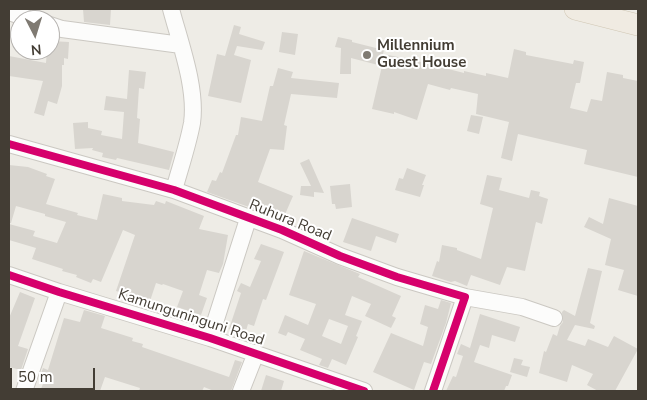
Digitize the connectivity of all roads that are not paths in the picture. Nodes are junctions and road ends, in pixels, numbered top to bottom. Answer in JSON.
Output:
{"nodes":[{"id":1,"x":171,"y":9,"type":"edge"},
{"id":2,"x":575,"y":9,"type":"edge"},
{"id":3,"x":638,"y":25,"type":"edge"},
{"id":4,"x":60,"y":28,"type":"edge"},
{"id":5,"x":181,"y":45,"type":"junction"},
{"id":6,"x":9,"y":144,"type":"edge"},
{"id":7,"x":174,"y":190,"type":"junction"},
{"id":8,"x":248,"y":219,"type":"junction"},
{"id":9,"x":9,"y":274,"type":"edge"},
{"id":10,"x":59,"y":292,"type":"junction"},
{"id":11,"x":465,"y":297,"type":"junction"},
{"id":12,"x":554,"y":318,"type":"dead end"},
{"id":13,"x":210,"y":338,"type":"junction"},
{"id":14,"x":256,"y":353,"type":"junction"},
{"id":15,"x":24,"y":391,"type":"edge"},
{"id":16,"x":241,"y":391,"type":"edge"},
{"id":17,"x":362,"y":391,"type":"edge"},
{"id":18,"x":433,"y":391,"type":"edge"}],
"edges":[{"from":1,"to":5,"type":"street"},
{"from":2,"to":3,"type":"main road"},
{"from":4,"to":5,"type":"street"},
{"from":5,"to":7,"type":"street"},
{"from":6,"to":7,"type":"street","name":"Ruhura Road"},
{"from":7,"to":8,"type":"street","name":"Ruhura Road"},
{"from":8,"to":11,"type":"street","name":"Ruhura Road"},
{"from":8,"to":13,"type":"street"},
{"from":9,"to":10,"type":"street","name":"Kamunguninguni Road"},
{"from":10,"to":13,"type":"street","name":"Kamunguninguni Road"},
{"from":10,"to":15,"type":"street"},
{"from":11,"to":12,"type":"street","name":"Ruhura Road"},
{"from":11,"to":18,"type":"street"},
{"from":13,"to":14,"type":"street","name":"Kamunguninguni Road"},
{"from":14,"to":16,"type":"street"},
{"from":14,"to":17,"type":"street","name":"Kamunguninguni Road"}]}
